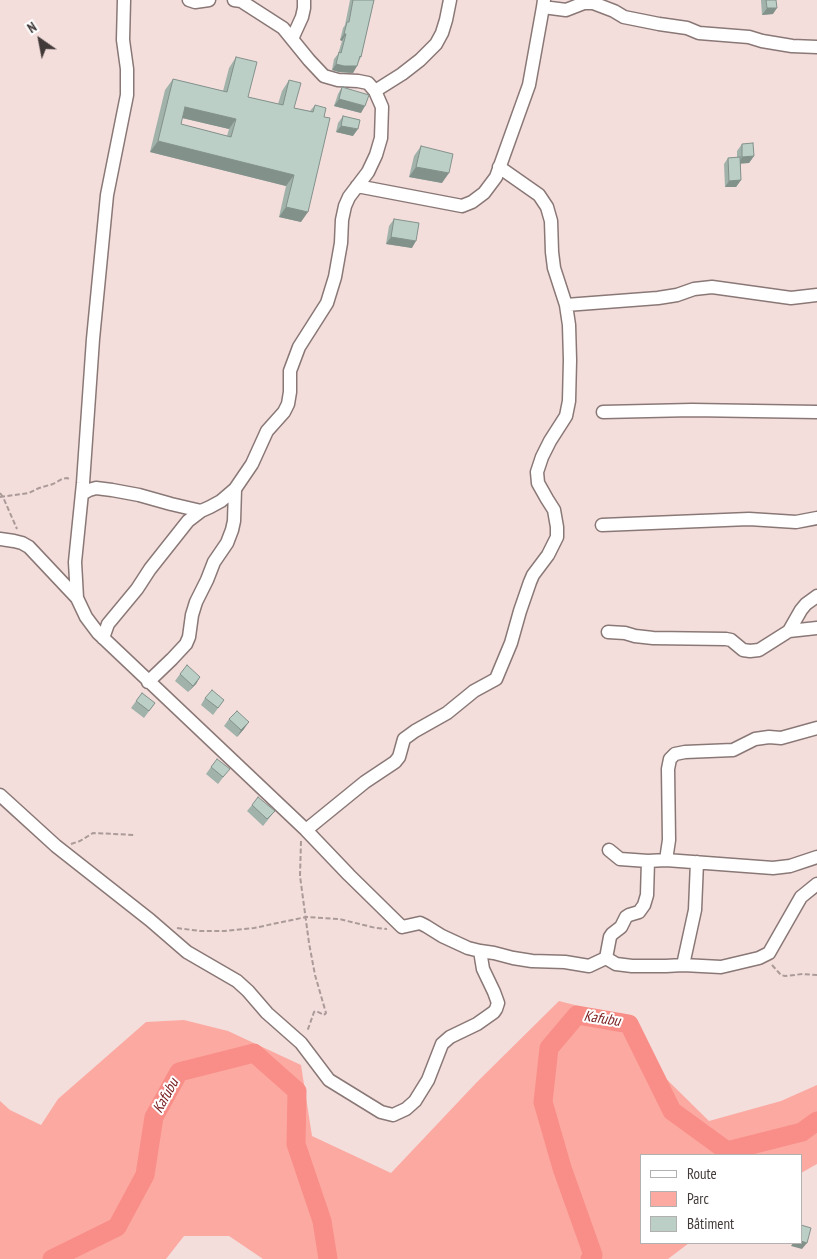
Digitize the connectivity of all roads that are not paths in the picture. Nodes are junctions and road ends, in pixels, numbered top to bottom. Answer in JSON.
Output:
{"nodes":[{"id":1,"x":124,"y":0,"type":"edge"},
{"id":2,"x":189,"y":0,"type":"edge"},
{"id":3,"x":209,"y":0,"type":"edge"},
{"id":4,"x":234,"y":0,"type":"edge"},
{"id":5,"x":304,"y":0,"type":"edge"},
{"id":6,"x":450,"y":0,"type":"edge"},
{"id":7,"x":544,"y":4,"type":"edge"},
{"id":8,"x":252,"y":5,"type":"edge"},
{"id":9,"x":292,"y":39,"type":"junction"},
{"id":10,"x":817,"y":47,"type":"edge"},
{"id":11,"x":375,"y":91,"type":"junction"},
{"id":12,"x":499,"y":167,"type":"junction"},
{"id":13,"x":357,"y":186,"type":"junction"},
{"id":14,"x":817,"y":296,"type":"edge"},
{"id":15,"x":566,"y":305,"type":"junction"},
{"id":16,"x":602,"y":412,"type":"dead end"},
{"id":17,"x":817,"y":412,"type":"edge"},
{"id":18,"x":83,"y":488,"type":"junction"},
{"id":19,"x":235,"y":489,"type":"junction"},
{"id":20,"x":201,"y":511,"type":"junction"},
{"id":21,"x":817,"y":518,"type":"edge"},
{"id":22,"x":602,"y":525,"type":"dead end"},
{"id":23,"x":0,"y":539,"type":"edge"},
{"id":24,"x":817,"y":596,"type":"edge"},
{"id":25,"x":77,"y":598,"type":"junction"},
{"id":26,"x":817,"y":628,"type":"edge"},
{"id":27,"x":789,"y":630,"type":"junction"},
{"id":28,"x":608,"y":632,"type":"dead end"},
{"id":29,"x":103,"y":638,"type":"junction"},
{"id":30,"x":148,"y":682,"type":"junction"},
{"id":31,"x":817,"y":728,"type":"edge"},
{"id":32,"x":0,"y":795,"type":"edge"},
{"id":33,"x":301,"y":826,"type":"junction"},
{"id":34,"x":609,"y":850,"type":"dead end"},
{"id":35,"x":817,"y":857,"type":"edge"},
{"id":36,"x":666,"y":860,"type":"junction"},
{"id":37,"x":648,"y":861,"type":"junction"},
{"id":38,"x":697,"y":862,"type":"junction"},
{"id":39,"x":817,"y":884,"type":"edge"},
{"id":40,"x":480,"y":951,"type":"junction"},
{"id":41,"x":606,"y":958,"type":"junction"},
{"id":42,"x":683,"y":965,"type":"junction"}],
"edges":[{"from":1,"to":18,"type":"street"},
{"from":2,"to":3,"type":"street"},
{"from":4,"to":8,"type":"street"},
{"from":5,"to":9,"type":"street"},
{"from":6,"to":11,"type":"street"},
{"from":7,"to":10,"type":"street"},
{"from":7,"to":12,"type":"street"},
{"from":8,"to":9,"type":"street"},
{"from":9,"to":11,"type":"street"},
{"from":11,"to":13,"type":"street"},
{"from":12,"to":13,"type":"street"},
{"from":12,"to":15,"type":"street"},
{"from":13,"to":19,"type":"street"},
{"from":14,"to":15,"type":"street"},
{"from":15,"to":33,"type":"street"},
{"from":16,"to":17,"type":"street"},
{"from":18,"to":20,"type":"street"},
{"from":18,"to":25,"type":"street"},
{"from":19,"to":20,"type":"street"},
{"from":19,"to":30,"type":"street"},
{"from":20,"to":29,"type":"street"},
{"from":21,"to":22,"type":"street"},
{"from":23,"to":25,"type":"street"},
{"from":24,"to":27,"type":"street"},
{"from":25,"to":29,"type":"street"},
{"from":26,"to":27,"type":"street"},
{"from":27,"to":28,"type":"street"},
{"from":29,"to":30,"type":"street"},
{"from":30,"to":33,"type":"street"},
{"from":31,"to":36,"type":"street"},
{"from":32,"to":40,"type":"street"},
{"from":33,"to":40,"type":"street"},
{"from":34,"to":37,"type":"street"},
{"from":35,"to":38,"type":"street"},
{"from":36,"to":37,"type":"street"},
{"from":36,"to":38,"type":"street"},
{"from":37,"to":41,"type":"street"},
{"from":38,"to":42,"type":"street"},
{"from":39,"to":42,"type":"street"},
{"from":40,"to":41,"type":"street"},
{"from":41,"to":42,"type":"street"}]}
